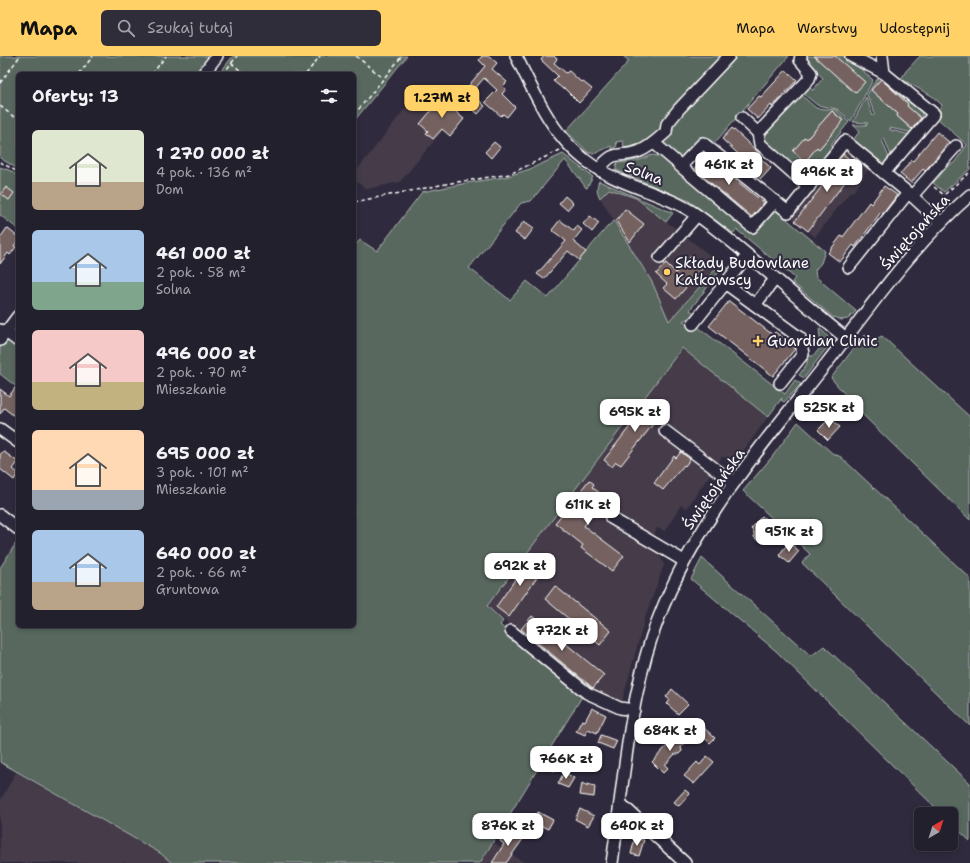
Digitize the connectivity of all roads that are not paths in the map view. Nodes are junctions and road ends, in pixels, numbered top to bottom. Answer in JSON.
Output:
{"nodes":[{"id":1,"x":217,"y":56,"type":"edge"},
{"id":2,"x":516,"y":56,"type":"edge"},
{"id":3,"x":729,"y":56,"type":"edge"},
{"id":4,"x":801,"y":56,"type":"edge"},
{"id":5,"x":851,"y":56,"type":"edge"},
{"id":6,"x":882,"y":56,"type":"edge"},
{"id":7,"x":205,"y":72,"type":"edge"},
{"id":8,"x":884,"y":73,"type":"junction"},
{"id":9,"x":742,"y":118,"type":"dead end"},
{"id":10,"x":758,"y":133,"type":"junction"},
{"id":11,"x":654,"y":143,"type":"junction"},
{"id":12,"x":956,"y":146,"type":"dead end"},
{"id":13,"x":680,"y":166,"type":"junction"},
{"id":14,"x":599,"y":170,"type":"junction"},
{"id":15,"x":884,"y":173,"type":"junction"},
{"id":16,"x":809,"y":187,"type":"junction"},
{"id":17,"x":910,"y":194,"type":"junction"},
{"id":18,"x":970,"y":195,"type":"edge"},
{"id":19,"x":775,"y":201,"type":"junction"},
{"id":20,"x":695,"y":214,"type":"junction"},
{"id":21,"x":941,"y":223,"type":"junction"},
{"id":22,"x":747,"y":256,"type":"junction"},
{"id":23,"x":660,"y":258,"type":"dead end"},
{"id":24,"x":849,"y":266,"type":"dead end"},
{"id":25,"x":775,"y":279,"type":"junction"},
{"id":26,"x":725,"y":284,"type":"junction"},
{"id":27,"x":754,"y":305,"type":"junction"},
{"id":28,"x":16,"y":318,"type":"edge"},
{"id":29,"x":694,"y":324,"type":"dead end"},
{"id":30,"x":2,"y":334,"type":"edge"},
{"id":31,"x":846,"y":338,"type":"junction"},
{"id":32,"x":16,"y":340,"type":"edge"},
{"id":33,"x":780,"y":383,"type":"dead end"},
{"id":34,"x":0,"y":429,"type":"edge"},
{"id":35,"x":665,"y":431,"type":"dead end"},
{"id":36,"x":16,"y":441,"type":"edge"},
{"id":37,"x":734,"y":483,"type":"junction"},
{"id":38,"x":0,"y":515,"type":"edge"},
{"id":39,"x":611,"y":518,"type":"dead end"},
{"id":40,"x":16,"y":527,"type":"edge"},
{"id":41,"x":684,"y":561,"type":"junction"},
{"id":42,"x":511,"y":631,"type":"dead end"},
{"id":43,"x":634,"y":710,"type":"junction"},
{"id":44,"x":620,"y":803,"type":"junction"},
{"id":45,"x":612,"y":863,"type":"edge"},
{"id":46,"x":685,"y":863,"type":"edge"}],
"edges":[{"from":1,"to":7,"type":"street"},
{"from":2,"to":14,"type":"street","name":"Solna"},
{"from":3,"to":11,"type":"street"},
{"from":4,"to":10,"type":"street"},
{"from":5,"to":8,"type":"street"},
{"from":6,"to":8,"type":"street"},
{"from":8,"to":15,"type":"street"},
{"from":9,"to":10,"type":"street"},
{"from":10,"to":16,"type":"street"},
{"from":11,"to":13,"type":"street"},
{"from":11,"to":14,"type":"street"},
{"from":12,"to":17,"type":"street"},
{"from":13,"to":19,"type":"street"},
{"from":13,"to":19,"type":"street"},
{"from":14,"to":20,"type":"street","name":"Solna"},
{"from":15,"to":16,"type":"street"},
{"from":15,"to":17,"type":"street"},
{"from":16,"to":19,"type":"street"},
{"from":17,"to":21,"type":"street"},
{"from":17,"to":24,"type":"street"},
{"from":18,"to":21,"type":"street","name":"Świętojańska"},
{"from":20,"to":22,"type":"street","name":"Solna"},
{"from":20,"to":23,"type":"street"},
{"from":21,"to":31,"type":"street","name":"Świętojańska"},
{"from":22,"to":25,"type":"street","name":"Solna"},
{"from":22,"to":26,"type":"street"},
{"from":25,"to":27,"type":"street"},
{"from":25,"to":31,"type":"street","name":"Solna"},
{"from":26,"to":27,"type":"street"},
{"from":26,"to":29,"type":"street"},
{"from":27,"to":33,"type":"street"},
{"from":28,"to":30,"type":"street"},
{"from":30,"to":32,"type":"street"},
{"from":31,"to":37,"type":"street","name":"Świętojańska"},
{"from":34,"to":36,"type":"street"},
{"from":35,"to":37,"type":"street"},
{"from":37,"to":41,"type":"street","name":"Świętojańska"},
{"from":38,"to":40,"type":"street"},
{"from":39,"to":41,"type":"street"},
{"from":41,"to":43,"type":"street","name":"Świętojańska"},
{"from":42,"to":43,"type":"street"},
{"from":43,"to":44,"type":"street","name":"Świętojańska"},
{"from":44,"to":45,"type":"street","name":"Świętojańska"},
{"from":44,"to":46,"type":"street"}]}
